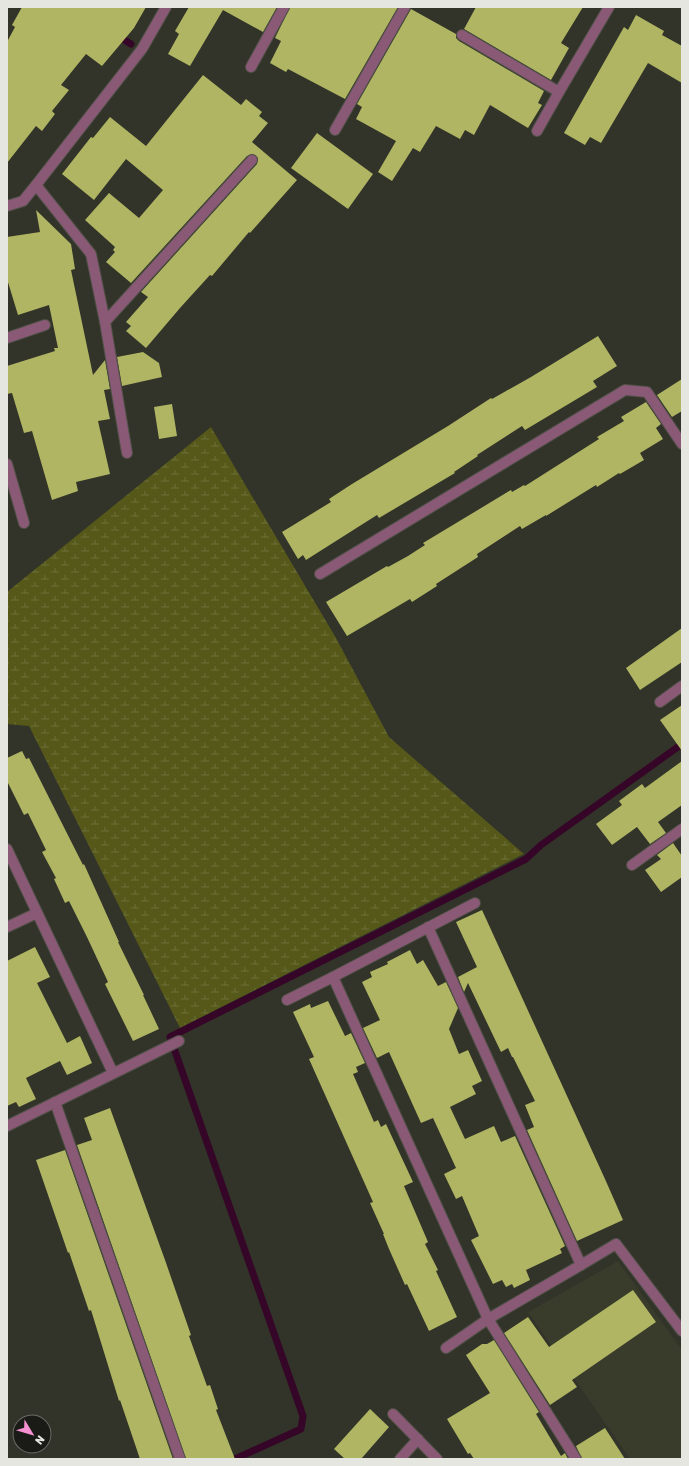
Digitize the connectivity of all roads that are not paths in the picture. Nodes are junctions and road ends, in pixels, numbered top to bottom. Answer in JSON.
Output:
{"nodes":[{"id":1,"x":166,"y":7,"type":"edge"},
{"id":2,"x":284,"y":7,"type":"edge"},
{"id":3,"x":406,"y":7,"type":"edge"},
{"id":4,"x":609,"y":7,"type":"edge"},
{"id":5,"x":462,"y":35,"type":"dead end"},
{"id":6,"x":251,"y":67,"type":"dead end"},
{"id":7,"x":559,"y":92,"type":"junction"},
{"id":8,"x":334,"y":130,"type":"dead end"},
{"id":9,"x":537,"y":131,"type":"dead end"},
{"id":10,"x":252,"y":160,"type":"dead end"},
{"id":11,"x":36,"y":185,"type":"junction"},
{"id":12,"x":7,"y":206,"type":"edge"},
{"id":13,"x":105,"y":322,"type":"junction"},
{"id":14,"x":45,"y":325,"type":"dead end"},
{"id":15,"x":7,"y":338,"type":"edge"},
{"id":16,"x":682,"y":444,"type":"edge"},
{"id":17,"x":127,"y":453,"type":"dead end"},
{"id":18,"x":7,"y":464,"type":"edge"},
{"id":19,"x":24,"y":523,"type":"dead end"},
{"id":20,"x":320,"y":574,"type":"dead end"},
{"id":21,"x":682,"y":686,"type":"edge"},
{"id":22,"x":660,"y":702,"type":"dead end"},
{"id":23,"x":682,"y":829,"type":"edge"},
{"id":24,"x":7,"y":849,"type":"edge"},
{"id":25,"x":632,"y":865,"type":"dead end"},
{"id":26,"x":475,"y":903,"type":"dead end"},
{"id":27,"x":37,"y":913,"type":"junction"},
{"id":28,"x":7,"y":927,"type":"edge"},
{"id":29,"x":428,"y":927,"type":"junction"},
{"id":30,"x":333,"y":978,"type":"junction"},
{"id":31,"x":287,"y":1000,"type":"dead end"},
{"id":32,"x":180,"y":1041,"type":"dead end"},
{"id":33,"x":113,"y":1073,"type":"junction"},
{"id":34,"x":55,"y":1102,"type":"junction"},
{"id":35,"x":7,"y":1126,"type":"edge"},
{"id":36,"x":581,"y":1265,"type":"junction"},
{"id":37,"x":488,"y":1319,"type":"junction"},
{"id":38,"x":682,"y":1331,"type":"edge"},
{"id":39,"x":446,"y":1348,"type":"dead end"},
{"id":40,"x":393,"y":1414,"type":"dead end"},
{"id":41,"x":418,"y":1439,"type":"junction"},
{"id":42,"x":180,"y":1459,"type":"edge"},
{"id":43,"x":400,"y":1459,"type":"edge"},
{"id":44,"x":437,"y":1459,"type":"edge"},
{"id":45,"x":576,"y":1459,"type":"edge"}],
"edges":[{"from":1,"to":11,"type":"street"},
{"from":2,"to":6,"type":"street"},
{"from":3,"to":8,"type":"street"},
{"from":4,"to":7,"type":"street"},
{"from":5,"to":7,"type":"street"},
{"from":7,"to":9,"type":"street"},
{"from":10,"to":13,"type":"street"},
{"from":11,"to":12,"type":"street"},
{"from":11,"to":13,"type":"street"},
{"from":13,"to":17,"type":"street"},
{"from":14,"to":15,"type":"street"},
{"from":16,"to":20,"type":"street"},
{"from":18,"to":19,"type":"street"},
{"from":21,"to":22,"type":"street"},
{"from":23,"to":25,"type":"street"},
{"from":24,"to":27,"type":"street"},
{"from":26,"to":29,"type":"street"},
{"from":27,"to":28,"type":"street"},
{"from":27,"to":33,"type":"street"},
{"from":29,"to":30,"type":"street"},
{"from":29,"to":36,"type":"street"},
{"from":30,"to":31,"type":"street"},
{"from":30,"to":37,"type":"street"},
{"from":32,"to":33,"type":"street"},
{"from":33,"to":34,"type":"street"},
{"from":34,"to":35,"type":"street"},
{"from":34,"to":42,"type":"street"},
{"from":36,"to":37,"type":"street"},
{"from":36,"to":38,"type":"street"},
{"from":37,"to":39,"type":"street"},
{"from":37,"to":45,"type":"street"},
{"from":40,"to":41,"type":"street"},
{"from":41,"to":43,"type":"street"},
{"from":41,"to":44,"type":"street"}]}
